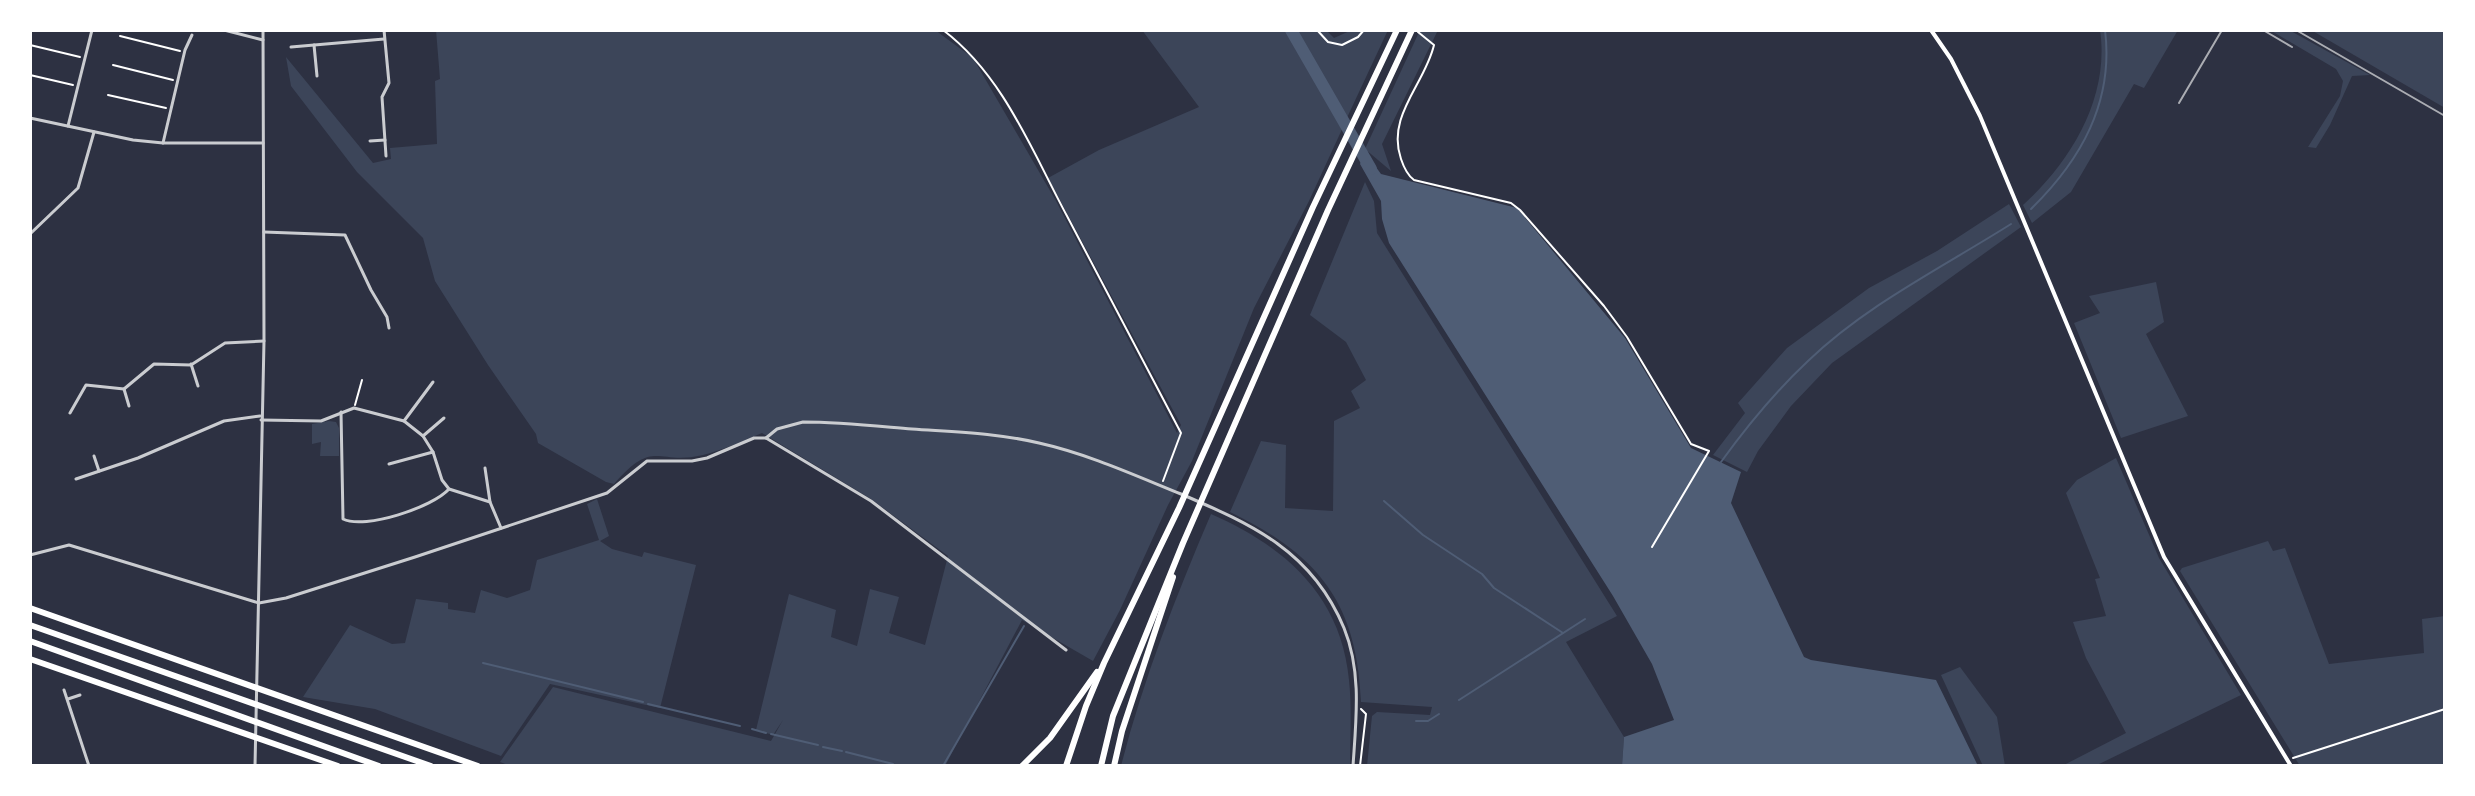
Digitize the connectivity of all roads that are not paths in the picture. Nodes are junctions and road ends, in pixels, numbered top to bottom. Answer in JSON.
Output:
{"nodes":[{"id":1,"x":92,"y":30,"type":"edge"},
{"id":2,"x":224,"y":30,"type":"edge"},
{"id":3,"x":263,"y":30,"type":"edge"},
{"id":4,"x":384,"y":30,"type":"edge"},
{"id":5,"x":1397,"y":30,"type":"edge"},
{"id":6,"x":1931,"y":30,"type":"edge"},
{"id":7,"x":1415,"y":31,"type":"edge"},
{"id":8,"x":192,"y":35,"type":"dead end"},
{"id":9,"x":384,"y":39,"type":"junction"},
{"id":10,"x":263,"y":40,"type":"junction"},
{"id":11,"x":314,"y":45,"type":"junction"},
{"id":12,"x":291,"y":47,"type":"dead end"},
{"id":13,"x":317,"y":76,"type":"dead end"},
{"id":14,"x":30,"y":118,"type":"edge"},
{"id":15,"x":68,"y":126,"type":"junction"},
{"id":16,"x":94,"y":132,"type":"junction"},
{"id":17,"x":385,"y":140,"type":"junction"},
{"id":18,"x":370,"y":141,"type":"dead end"},
{"id":19,"x":163,"y":143,"type":"junction"},
{"id":20,"x":263,"y":143,"type":"junction"},
{"id":21,"x":386,"y":156,"type":"dead end"},
{"id":22,"x":30,"y":224,"type":"edge"},
{"id":23,"x":37,"y":226,"type":"junction"},
{"id":24,"x":264,"y":232,"type":"junction"},
{"id":25,"x":30,"y":234,"type":"edge"},
{"id":26,"x":389,"y":328,"type":"dead end"},
{"id":27,"x":264,"y":341,"type":"junction"},
{"id":28,"x":191,"y":364,"type":"junction"},
{"id":29,"x":433,"y":382,"type":"dead end"},
{"id":30,"x":198,"y":386,"type":"dead end"},
{"id":31,"x":124,"y":389,"type":"junction"},
{"id":32,"x":129,"y":406,"type":"dead end"},
{"id":33,"x":341,"y":412,"type":"junction"},
{"id":34,"x":70,"y":413,"type":"dead end"},
{"id":35,"x":261,"y":418,"type":"junction"},
{"id":36,"x":444,"y":418,"type":"dead end"},
{"id":37,"x":404,"y":421,"type":"junction"},
{"id":38,"x":423,"y":436,"type":"junction"},
{"id":39,"x":766,"y":438,"type":"junction"},
{"id":40,"x":433,"y":452,"type":"junction"},
{"id":41,"x":94,"y":456,"type":"dead end"},
{"id":42,"x":389,"y":464,"type":"dead end"},
{"id":43,"x":485,"y":468,"type":"dead end"},
{"id":44,"x":99,"y":471,"type":"junction"},
{"id":45,"x":76,"y":479,"type":"dead end"},
{"id":46,"x":449,"y":489,"type":"junction"},
{"id":47,"x":490,"y":502,"type":"junction"},
{"id":48,"x":501,"y":528,"type":"junction"},
{"id":49,"x":1183,"y":543,"type":"junction"},
{"id":50,"x":30,"y":555,"type":"edge"},
{"id":51,"x":259,"y":603,"type":"junction"},
{"id":52,"x":30,"y":608,"type":"edge"},
{"id":53,"x":30,"y":625,"type":"edge"},
{"id":54,"x":30,"y":641,"type":"edge"},
{"id":55,"x":1066,"y":650,"type":"dead end"},
{"id":56,"x":30,"y":659,"type":"edge"},
{"id":57,"x":1104,"y":663,"type":"junction"},
{"id":58,"x":64,"y":690,"type":"dead end"},
{"id":59,"x":80,"y":695,"type":"dead end"},
{"id":60,"x":67,"y":700,"type":"junction"},
{"id":61,"x":89,"y":766,"type":"edge"},
{"id":62,"x":255,"y":766,"type":"edge"},
{"id":63,"x":338,"y":766,"type":"edge"},
{"id":64,"x":379,"y":766,"type":"edge"},
{"id":65,"x":431,"y":766,"type":"edge"},
{"id":66,"x":478,"y":766,"type":"edge"},
{"id":67,"x":1022,"y":766,"type":"edge"},
{"id":68,"x":1066,"y":766,"type":"edge"},
{"id":69,"x":1101,"y":766,"type":"edge"},
{"id":70,"x":1114,"y":766,"type":"edge"},
{"id":71,"x":1353,"y":766,"type":"edge"},
{"id":72,"x":2291,"y":766,"type":"edge"}],
"edges":[{"from":1,"to":15,"type":"street"},
{"from":2,"to":10,"type":"street"},
{"from":3,"to":10,"type":"street"},
{"from":4,"to":9,"type":"street"},
{"from":5,"to":57,"type":"highway"},
{"from":6,"to":72,"type":"main road"},
{"from":7,"to":49,"type":"highway"},
{"from":8,"to":19,"type":"street"},
{"from":9,"to":11,"type":"street"},
{"from":9,"to":17,"type":"street"},
{"from":10,"to":20,"type":"street"},
{"from":11,"to":12,"type":"street"},
{"from":11,"to":13,"type":"street"},
{"from":14,"to":15,"type":"street"},
{"from":15,"to":16,"type":"street"},
{"from":16,"to":19,"type":"street"},
{"from":16,"to":23,"type":"street"},
{"from":17,"to":18,"type":"street"},
{"from":17,"to":21,"type":"street"},
{"from":19,"to":20,"type":"street"},
{"from":20,"to":24,"type":"street"},
{"from":22,"to":23,"type":"street"},
{"from":23,"to":25,"type":"street"},
{"from":24,"to":26,"type":"street"},
{"from":24,"to":27,"type":"street"},
{"from":27,"to":28,"type":"street"},
{"from":27,"to":35,"type":"street"},
{"from":28,"to":30,"type":"street"},
{"from":28,"to":31,"type":"street"},
{"from":29,"to":37,"type":"street"},
{"from":31,"to":32,"type":"street"},
{"from":31,"to":34,"type":"street"},
{"from":33,"to":35,"type":"street"},
{"from":33,"to":37,"type":"street"},
{"from":33,"to":46,"type":"street"},
{"from":35,"to":44,"type":"street"},
{"from":35,"to":51,"type":"street"},
{"from":36,"to":38,"type":"street"},
{"from":37,"to":38,"type":"street"},
{"from":38,"to":40,"type":"street"},
{"from":39,"to":48,"type":"street"},
{"from":39,"to":55,"type":"street"},
{"from":39,"to":71,"type":"street"},
{"from":40,"to":42,"type":"street"},
{"from":40,"to":46,"type":"street"},
{"from":41,"to":44,"type":"street"},
{"from":43,"to":47,"type":"street"},
{"from":44,"to":45,"type":"street"},
{"from":46,"to":47,"type":"street"},
{"from":47,"to":48,"type":"street"},
{"from":48,"to":51,"type":"street"},
{"from":49,"to":69,"type":"highway"},
{"from":49,"to":70,"type":"highway"},
{"from":50,"to":51,"type":"street"},
{"from":51,"to":62,"type":"street"},
{"from":52,"to":66,"type":"highway"},
{"from":53,"to":65,"type":"highway"},
{"from":54,"to":64,"type":"highway"},
{"from":56,"to":63,"type":"highway"},
{"from":57,"to":67,"type":"highway"},
{"from":57,"to":68,"type":"highway"},
{"from":58,"to":60,"type":"street"},
{"from":59,"to":60,"type":"street"},
{"from":60,"to":61,"type":"street"}]}
